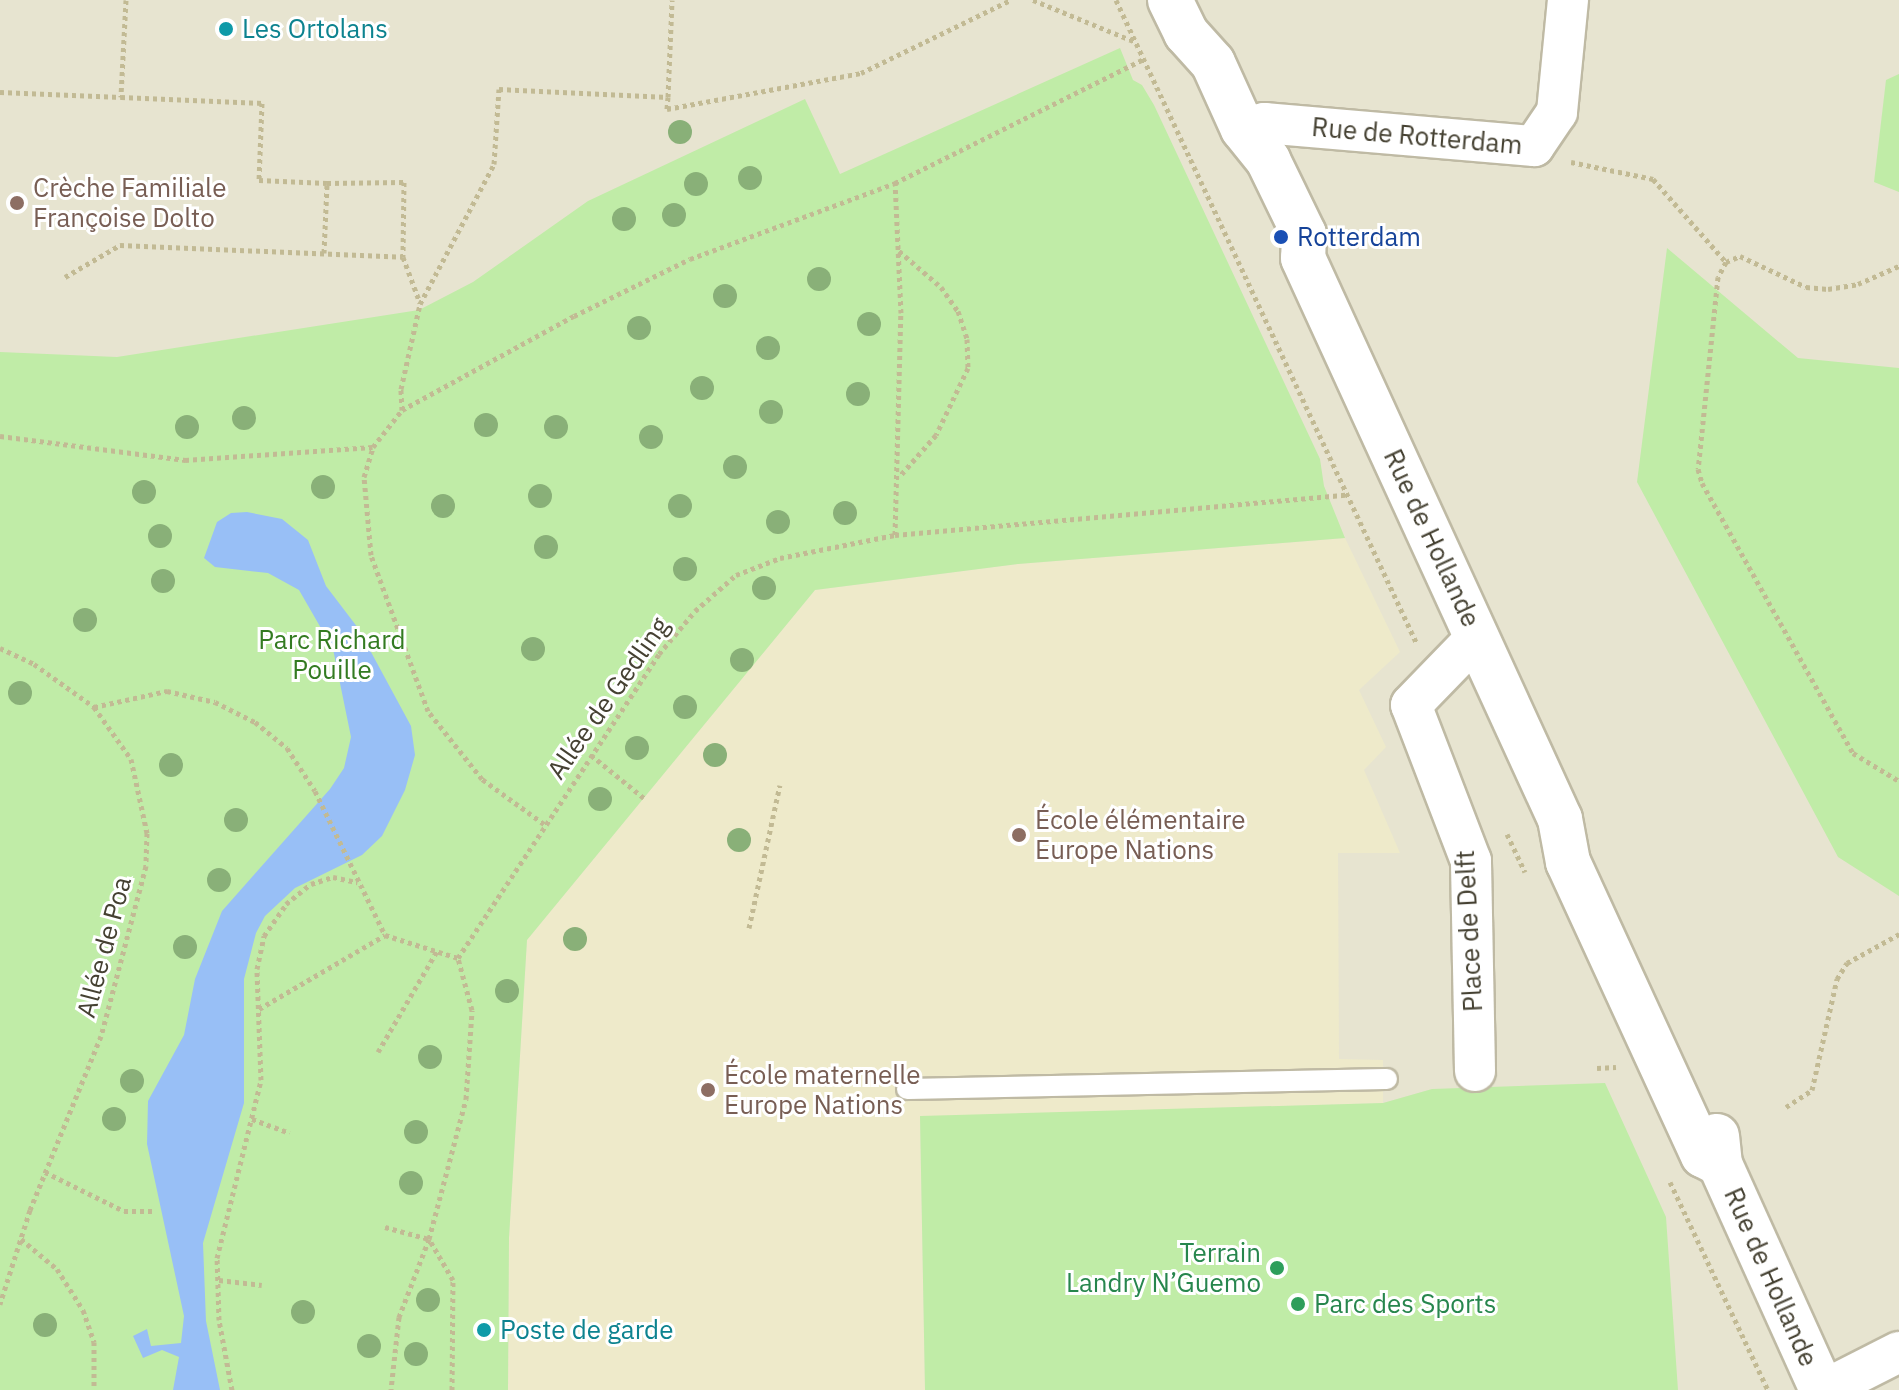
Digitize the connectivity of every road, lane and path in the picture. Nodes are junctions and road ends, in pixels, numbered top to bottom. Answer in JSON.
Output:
{"nodes":[{"id":1,"x":126,"y":0,"type":"edge"},
{"id":2,"x":672,"y":0,"type":"edge"},
{"id":3,"x":1011,"y":0,"type":"edge"},
{"id":4,"x":1033,"y":0,"type":"edge"},
{"id":5,"x":1116,"y":0,"type":"edge"},
{"id":6,"x":1170,"y":0,"type":"edge"},
{"id":7,"x":1196,"y":0,"type":"edge"},
{"id":8,"x":1568,"y":0,"type":"edge"},
{"id":9,"x":1136,"y":42,"type":"junction"},
{"id":10,"x":1144,"y":59,"type":"junction"},
{"id":11,"x":1213,"y":63,"type":"junction"},
{"id":12,"x":0,"y":92,"type":"edge"},
{"id":13,"x":121,"y":97,"type":"junction"},
{"id":14,"x":668,"y":97,"type":"junction"},
{"id":15,"x":1243,"y":129,"type":"junction"},
{"id":16,"x":1545,"y":137,"type":"junction"},
{"id":17,"x":327,"y":183,"type":"junction"},
{"id":18,"x":895,"y":183,"type":"junction"},
{"id":19,"x":899,"y":251,"type":"junction"},
{"id":20,"x":324,"y":253,"type":"junction"},
{"id":21,"x":403,"y":257,"type":"junction"},
{"id":22,"x":1726,"y":262,"type":"junction"},
{"id":23,"x":1899,"y":266,"type":"edge"},
{"id":24,"x":65,"y":277,"type":"dead end"},
{"id":25,"x":420,"y":304,"type":"junction"},
{"id":26,"x":402,"y":410,"type":"junction"},
{"id":27,"x":0,"y":436,"type":"edge"},
{"id":28,"x":373,"y":447,"type":"junction"},
{"id":29,"x":899,"y":477,"type":"junction"},
{"id":30,"x":1345,"y":495,"type":"junction"},
{"id":31,"x":895,"y":535,"type":"junction"},
{"id":32,"x":1408,"y":626,"type":"dead end"},
{"id":33,"x":1477,"y":637,"type":"junction"},
{"id":34,"x":0,"y":648,"type":"edge"},
{"id":35,"x":94,"y":707,"type":"junction"},
{"id":36,"x":591,"y":755,"type":"junction"},
{"id":37,"x":1899,"y":781,"type":"edge"},
{"id":38,"x":780,"y":785,"type":"dead end"},
{"id":39,"x":644,"y":798,"type":"dead end"},
{"id":40,"x":545,"y":824,"type":"junction"},
{"id":41,"x":357,"y":882,"type":"junction"},
{"id":42,"x":749,"y":928,"type":"dead end"},
{"id":43,"x":1899,"y":934,"type":"edge"},
{"id":44,"x":385,"y":935,"type":"junction"},
{"id":45,"x":437,"y":951,"type":"junction"},
{"id":46,"x":458,"y":958,"type":"junction"},
{"id":47,"x":259,"y":1009,"type":"junction"},
{"id":48,"x":378,"y":1052,"type":"dead end"},
{"id":49,"x":1616,"y":1067,"type":"dead end"},
{"id":50,"x":1597,"y":1068,"type":"dead end"},
{"id":51,"x":1475,"y":1071,"type":"dead end"},
{"id":52,"x":1387,"y":1079,"type":"dead end"},
{"id":53,"x":907,"y":1089,"type":"dead end"},
{"id":54,"x":1786,"y":1107,"type":"dead end"},
{"id":55,"x":252,"y":1119,"type":"junction"},
{"id":56,"x":290,"y":1133,"type":"dead end"},
{"id":57,"x":45,"y":1172,"type":"junction"},
{"id":58,"x":156,"y":1211,"type":"dead end"},
{"id":59,"x":385,"y":1227,"type":"dead end"},
{"id":60,"x":21,"y":1239,"type":"junction"},
{"id":61,"x":429,"y":1239,"type":"junction"},
{"id":62,"x":219,"y":1280,"type":"junction"},
{"id":63,"x":262,"y":1285,"type":"dead end"},
{"id":64,"x":0,"y":1304,"type":"edge"},
{"id":65,"x":1899,"y":1352,"type":"edge"},
{"id":66,"x":94,"y":1390,"type":"edge"},
{"id":67,"x":232,"y":1390,"type":"edge"},
{"id":68,"x":391,"y":1390,"type":"edge"},
{"id":69,"x":452,"y":1390,"type":"edge"},
{"id":70,"x":1823,"y":1390,"type":"edge"}],
"edges":[{"from":1,"to":13,"type":"path"},
{"from":2,"to":14,"type":"path"},
{"from":3,"to":14,"type":"path"},
{"from":4,"to":9,"type":"path"},
{"from":5,"to":9,"type":"path"},
{"from":6,"to":11,"type":"street","name":"Rue de Hollande"},
{"from":7,"to":11,"type":"street","name":"Rue de Hollande"},
{"from":8,"to":16,"type":"street","name":"Rue de Rotterdam"},
{"from":9,"to":10,"type":"path"},
{"from":10,"to":18,"type":"path"},
{"from":10,"to":30,"type":"path"},
{"from":11,"to":15,"type":"street","name":"Rue de Hollande"},
{"from":12,"to":13,"type":"path"},
{"from":13,"to":17,"type":"path"},
{"from":14,"to":25,"type":"path"},
{"from":15,"to":16,"type":"street","name":"Rue de Rotterdam"},
{"from":15,"to":33,"type":"street","name":"Rue de Hollande"},
{"from":16,"to":22,"type":"path"},
{"from":17,"to":20,"type":"path"},
{"from":17,"to":21,"type":"path"},
{"from":18,"to":19,"type":"path"},
{"from":18,"to":26,"type":"path"},
{"from":19,"to":29,"type":"path"},
{"from":19,"to":29,"type":"path"},
{"from":20,"to":21,"type":"path"},
{"from":20,"to":24,"type":"path"},
{"from":21,"to":25,"type":"path"},
{"from":22,"to":23,"type":"path"},
{"from":22,"to":37,"type":"path"},
{"from":25,"to":26,"type":"path"},
{"from":26,"to":28,"type":"path"},
{"from":27,"to":28,"type":"path"},
{"from":28,"to":40,"type":"path"},
{"from":29,"to":31,"type":"path"},
{"from":30,"to":31,"type":"path","name":"Allée de Gedling"},
{"from":30,"to":32,"type":"path"},
{"from":31,"to":36,"type":"path","name":"Allée de Gedling"},
{"from":33,"to":51,"type":"street","name":"Place de Delft"},
{"from":33,"to":70,"type":"street","name":"Rue de Hollande"},
{"from":34,"to":35,"type":"path","name":"Allée de Poa"},
{"from":35,"to":41,"type":"path"},
{"from":35,"to":57,"type":"path","name":"Allée de Poa"},
{"from":36,"to":39,"type":"path"},
{"from":36,"to":40,"type":"path","name":"Allée de Gedling"},
{"from":38,"to":42,"type":"path"},
{"from":40,"to":46,"type":"path","name":"Allée de Gedling"},
{"from":41,"to":44,"type":"path"},
{"from":41,"to":47,"type":"path"},
{"from":43,"to":54,"type":"path"},
{"from":44,"to":45,"type":"path"},
{"from":44,"to":47,"type":"path"},
{"from":45,"to":46,"type":"path"},
{"from":45,"to":48,"type":"path"},
{"from":46,"to":61,"type":"path"},
{"from":47,"to":55,"type":"path"},
{"from":49,"to":50,"type":"path"},
{"from":52,"to":53,"type":"lane"},
{"from":55,"to":56,"type":"path"},
{"from":55,"to":62,"type":"path"},
{"from":57,"to":58,"type":"path"},
{"from":57,"to":60,"type":"path","name":"Allée de Poa"},
{"from":59,"to":61,"type":"path"},
{"from":60,"to":64,"type":"path","name":"Allée de Poa"},
{"from":60,"to":66,"type":"path"},
{"from":61,"to":68,"type":"path"},
{"from":61,"to":69,"type":"path"},
{"from":62,"to":63,"type":"path"},
{"from":62,"to":67,"type":"path"},
{"from":65,"to":70,"type":"street"}]}
